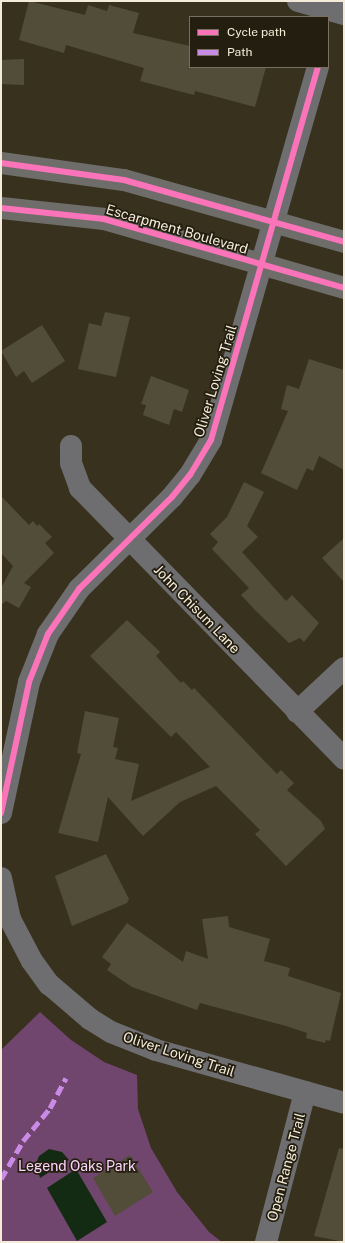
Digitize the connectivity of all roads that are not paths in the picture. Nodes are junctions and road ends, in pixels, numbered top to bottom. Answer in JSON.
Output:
{"nodes":[{"id":1,"x":298,"y":1,"type":"edge"},
{"id":2,"x":335,"y":14,"type":"edge"},
{"id":3,"x":318,"y":68,"type":"edge"},
{"id":4,"x":1,"y":163,"type":"edge"},
{"id":5,"x":1,"y":208,"type":"edge"},
{"id":6,"x":274,"y":222,"type":"junction"},
{"id":7,"x":344,"y":242,"type":"edge"},
{"id":8,"x":262,"y":265,"type":"junction"},
{"id":9,"x":344,"y":288,"type":"edge"},
{"id":10,"x":71,"y":446,"type":"dead end"},
{"id":11,"x":129,"y":540,"type":"junction"},
{"id":12,"x":344,"y":668,"type":"edge"},
{"id":13,"x":297,"y":712,"type":"junction"},
{"id":14,"x":344,"y":759,"type":"edge"},
{"id":15,"x":1,"y":813,"type":"edge"},
{"id":16,"x":1,"y":878,"type":"edge"},
{"id":17,"x":306,"y":1092,"type":"junction"},
{"id":18,"x":344,"y":1103,"type":"edge"},
{"id":19,"x":266,"y":1242,"type":"edge"}],
"edges":[{"from":1,"to":2,"type":"street"},
{"from":3,"to":6,"type":"street","name":"Oliver Loving Trail"},
{"from":4,"to":6,"type":"main road"},
{"from":5,"to":8,"type":"main road","name":"Escarpment Boulevard"},
{"from":6,"to":7,"type":"main road"},
{"from":6,"to":8,"type":"street","name":"Oliver Loving Trail"},
{"from":8,"to":9,"type":"main road","name":"Escarpment Boulevard"},
{"from":8,"to":11,"type":"street","name":"Oliver Loving Trail"},
{"from":10,"to":11,"type":"street","name":"John Chisum Lane"},
{"from":11,"to":13,"type":"street","name":"John Chisum Lane"},
{"from":11,"to":15,"type":"street","name":"Oliver Loving Trail"},
{"from":12,"to":13,"type":"street"},
{"from":13,"to":14,"type":"street","name":"John Chisum Lane"},
{"from":16,"to":17,"type":"street","name":"Oliver Loving Trail"},
{"from":17,"to":18,"type":"street","name":"Oliver Loving Trail"},
{"from":17,"to":19,"type":"street","name":"Open Range Trail"}]}
